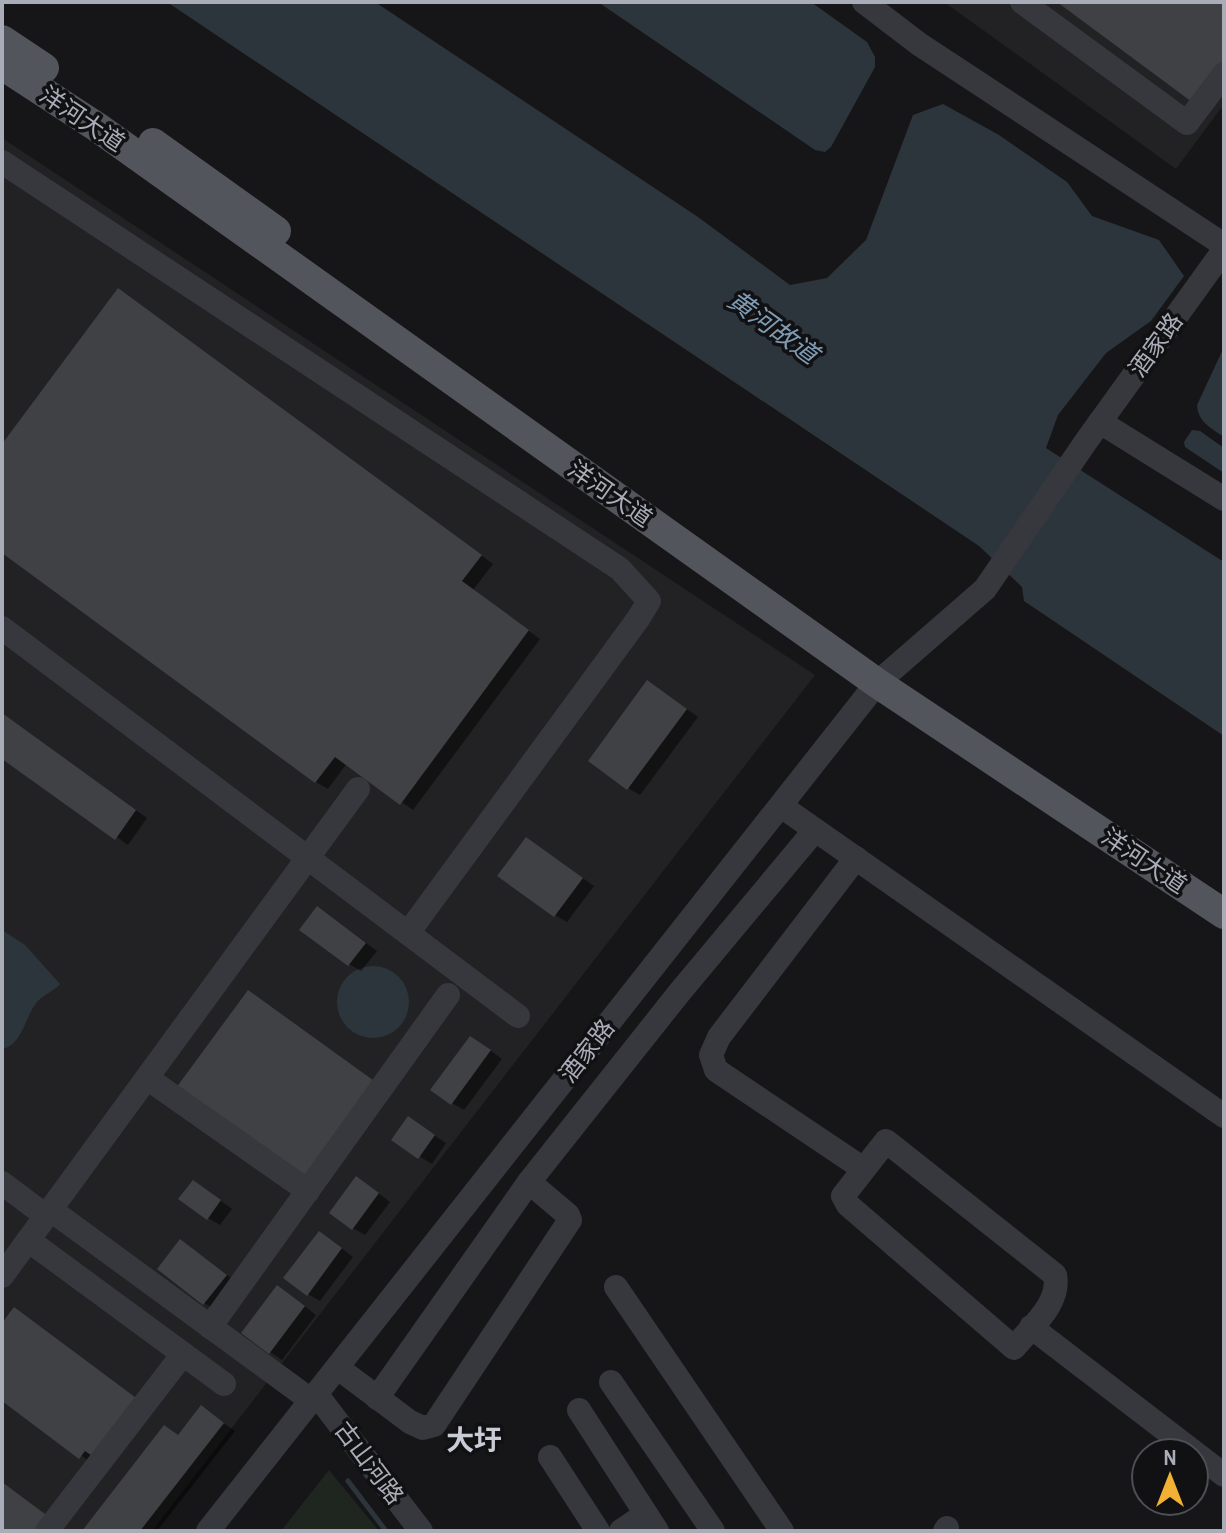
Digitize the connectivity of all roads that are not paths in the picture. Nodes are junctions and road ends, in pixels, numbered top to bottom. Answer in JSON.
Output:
{"nodes":[{"id":1,"x":864,"y":2,"type":"edge"},
{"id":2,"x":1022,"y":2,"type":"edge"},
{"id":3,"x":2,"y":40,"type":"edge"},
{"id":4,"x":2,"y":65,"type":"edge"},
{"id":5,"x":1224,"y":74,"type":"edge"},
{"id":6,"x":2,"y":162,"type":"edge"},
{"id":7,"x":1224,"y":248,"type":"edge"},
{"id":8,"x":1094,"y":431,"type":"junction"},
{"id":9,"x":1224,"y":499,"type":"edge"},
{"id":10,"x":2,"y":628,"type":"edge"},
{"id":11,"x":884,"y":677,"type":"junction"},
{"id":12,"x":358,"y":789,"type":"dead end"},
{"id":13,"x":781,"y":806,"type":"junction"},
{"id":14,"x":815,"y":830,"type":"junction"},
{"id":15,"x":307,"y":857,"type":"junction"},
{"id":16,"x":856,"y":858,"type":"junction"},
{"id":17,"x":1224,"y":889,"type":"edge"},
{"id":18,"x":1224,"y":914,"type":"edge"},
{"id":19,"x":408,"y":933,"type":"junction"},
{"id":20,"x":448,"y":995,"type":"dead end"},
{"id":21,"x":518,"y":1016,"type":"dead end"},
{"id":22,"x":147,"y":1078,"type":"junction"},
{"id":23,"x":1224,"y":1116,"type":"edge"},
{"id":24,"x":862,"y":1168,"type":"junction"},
{"id":25,"x":529,"y":1182,"type":"junction"},
{"id":26,"x":2,"y":1183,"type":"edge"},
{"id":27,"x":308,"y":1191,"type":"junction"},
{"id":28,"x":49,"y":1213,"type":"junction"},
{"id":29,"x":28,"y":1240,"type":"junction"},
{"id":30,"x":2,"y":1276,"type":"edge"},
{"id":31,"x":616,"y":1287,"type":"dead end"},
{"id":32,"x":210,"y":1327,"type":"junction"},
{"id":33,"x":1031,"y":1327,"type":"junction"},
{"id":34,"x":183,"y":1354,"type":"junction"},
{"id":35,"x":338,"y":1368,"type":"junction"},
{"id":36,"x":611,"y":1382,"type":"dead end"},
{"id":37,"x":224,"y":1384,"type":"dead end"},
{"id":38,"x":315,"y":1398,"type":"junction"},
{"id":39,"x":377,"y":1398,"type":"junction"},
{"id":40,"x":579,"y":1410,"type":"dead end"},
{"id":41,"x":550,"y":1457,"type":"dead end"},
{"id":42,"x":1224,"y":1475,"type":"edge"},
{"id":43,"x":652,"y":1522,"type":"edge"},
{"id":44,"x":47,"y":1531,"type":"edge"},
{"id":45,"x":208,"y":1531,"type":"edge"},
{"id":46,"x":421,"y":1531,"type":"edge"},
{"id":47,"x":598,"y":1531,"type":"edge"},
{"id":48,"x":621,"y":1531,"type":"edge"},
{"id":49,"x":713,"y":1531,"type":"edge"},
{"id":50,"x":782,"y":1531,"type":"edge"}],
"edges":[{"from":1,"to":7,"type":"street"},
{"from":2,"to":5,"type":"street"},
{"from":3,"to":11,"type":"main road","name":"洋河大道"},
{"from":4,"to":11,"type":"main road","name":"洋河大道"},
{"from":6,"to":19,"type":"street"},
{"from":7,"to":8,"type":"street","name":"酒家路"},
{"from":8,"to":9,"type":"street"},
{"from":8,"to":11,"type":"street","name":"酒家路"},
{"from":10,"to":15,"type":"street"},
{"from":11,"to":13,"type":"street","name":"酒家路"},
{"from":11,"to":17,"type":"main road","name":"洋河大道"},
{"from":11,"to":18,"type":"main road","name":"洋河大道"},
{"from":12,"to":15,"type":"street"},
{"from":13,"to":14,"type":"street"},
{"from":13,"to":35,"type":"street","name":"酒家路"},
{"from":14,"to":16,"type":"street"},
{"from":14,"to":25,"type":"street"},
{"from":15,"to":19,"type":"street"},
{"from":15,"to":22,"type":"street"},
{"from":16,"to":23,"type":"street"},
{"from":16,"to":24,"type":"street"},
{"from":19,"to":21,"type":"street"},
{"from":20,"to":27,"type":"street"},
{"from":22,"to":27,"type":"street"},
{"from":22,"to":28,"type":"street"},
{"from":24,"to":33,"type":"street"},
{"from":24,"to":33,"type":"street"},
{"from":25,"to":39,"type":"street"},
{"from":25,"to":39,"type":"street"},
{"from":26,"to":28,"type":"street","name":"古山河路"},
{"from":27,"to":32,"type":"street"},
{"from":28,"to":29,"type":"street"},
{"from":28,"to":32,"type":"street","name":"古山河路"},
{"from":29,"to":30,"type":"street"},
{"from":29,"to":34,"type":"street"},
{"from":31,"to":50,"type":"street"},
{"from":32,"to":38,"type":"street","name":"古山河路"},
{"from":33,"to":42,"type":"street"},
{"from":34,"to":37,"type":"street"},
{"from":34,"to":44,"type":"street"},
{"from":35,"to":38,"type":"street","name":"酒家路"},
{"from":35,"to":39,"type":"street"},
{"from":36,"to":49,"type":"street"},
{"from":38,"to":45,"type":"street","name":"酒家路"},
{"from":38,"to":46,"type":"street","name":"古山河路"},
{"from":40,"to":43,"type":"street"},
{"from":41,"to":47,"type":"street"},
{"from":43,"to":48,"type":"street"}]}
